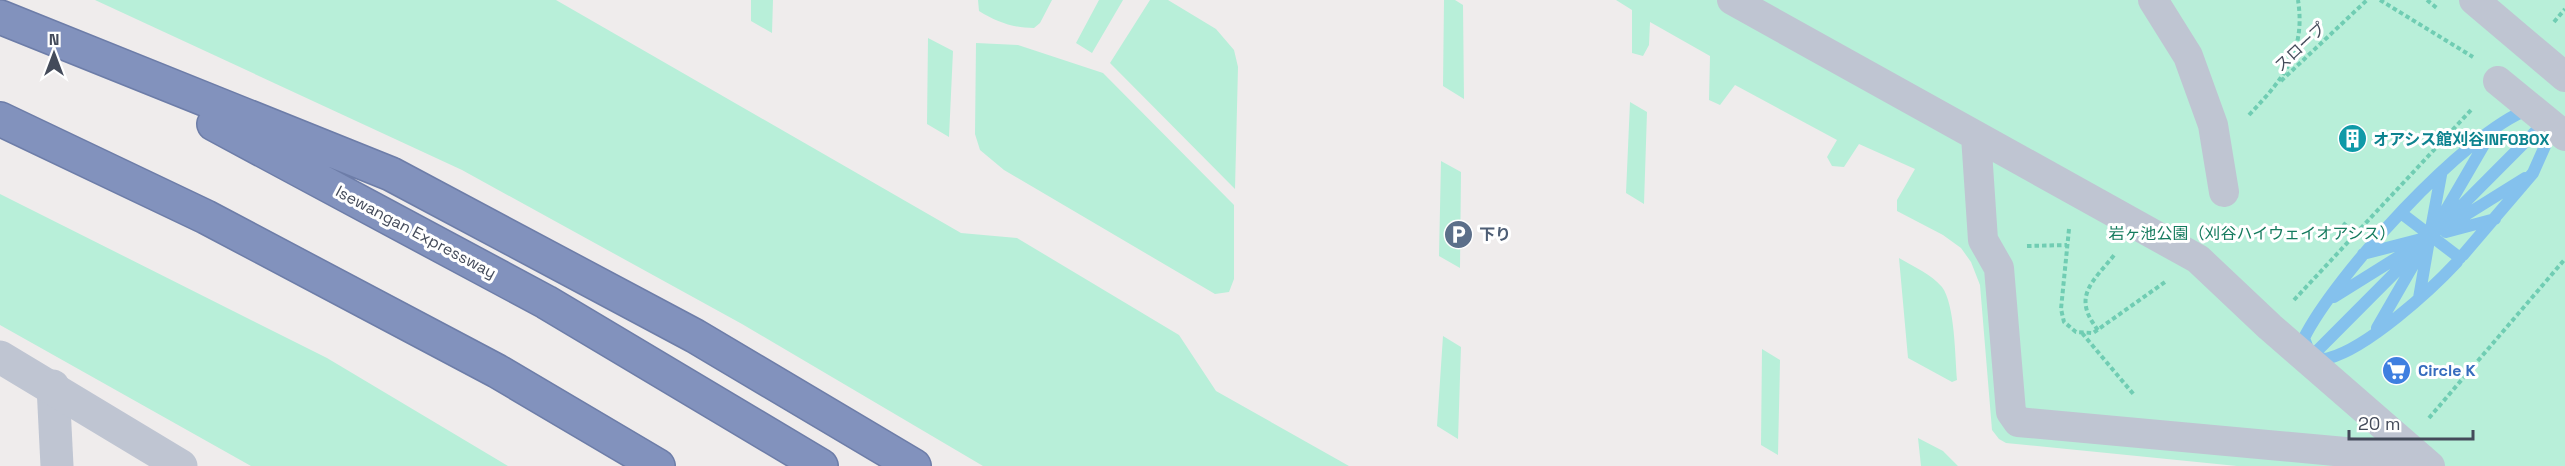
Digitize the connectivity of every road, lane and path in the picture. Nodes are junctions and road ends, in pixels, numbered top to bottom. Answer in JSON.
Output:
{"nodes":[{"id":1,"x":1732,"y":0,"type":"edge"},
{"id":2,"x":2153,"y":0,"type":"edge"},
{"id":3,"x":2298,"y":0,"type":"edge"},
{"id":4,"x":2367,"y":0,"type":"edge"},
{"id":5,"x":2380,"y":0,"type":"edge"},
{"id":6,"x":2427,"y":0,"type":"edge"},
{"id":7,"x":2474,"y":0,"type":"edge"},
{"id":8,"x":2443,"y":13,"type":"dead end"},
{"id":9,"x":0,"y":17,"type":"edge"},
{"id":10,"x":2478,"y":52,"type":"dead end"},
{"id":11,"x":2565,"y":77,"type":"edge"},
{"id":12,"x":2276,"y":86,"type":"junction"},
{"id":13,"x":2490,"y":90,"type":"joint"},
{"id":14,"x":2246,"y":118,"type":"dead end"},
{"id":15,"x":0,"y":119,"type":"edge"},
{"id":16,"x":1976,"y":136,"type":"junction"},
{"id":17,"x":2565,"y":136,"type":"edge"},
{"id":18,"x":2073,"y":189,"type":"junction"},
{"id":19,"x":2224,"y":192,"type":"dead end"},
{"id":20,"x":2343,"y":223,"type":"dead end"},
{"id":21,"x":2138,"y":226,"type":"junction"},
{"id":22,"x":2355,"y":233,"type":"junction"},
{"id":23,"x":2198,"y":259,"type":"junction"},
{"id":24,"x":2565,"y":261,"type":"edge"},
{"id":25,"x":2270,"y":327,"type":"junction"},
{"id":26,"x":2098,"y":330,"type":"junction"},
{"id":27,"x":2082,"y":332,"type":"junction"},
{"id":28,"x":0,"y":357,"type":"edge"},
{"id":29,"x":53,"y":387,"type":"junction"},
{"id":30,"x":2168,"y":435,"type":"junction"},
{"id":31,"x":2419,"y":457,"type":"edge"},
{"id":32,"x":57,"y":466,"type":"edge"},
{"id":33,"x":181,"y":466,"type":"edge"},
{"id":34,"x":658,"y":466,"type":"edge"},
{"id":35,"x":821,"y":466,"type":"edge"},
{"id":36,"x":914,"y":466,"type":"edge"}],
"edges":[{"from":1,"to":16,"type":"street"},
{"from":2,"to":19,"type":"street"},
{"from":3,"to":12,"type":"path"},
{"from":4,"to":12,"type":"path","name":"スロープ"},
{"from":5,"to":10,"type":"path"},
{"from":6,"to":8,"type":"path"},
{"from":7,"to":11,"type":"street"},
{"from":9,"to":35,"type":"highway","name":"Isewangan Expressway"},
{"from":9,"to":36,"type":"highway"},
{"from":12,"to":14,"type":"path"},
{"from":13,"to":17,"type":"street"},
{"from":13,"to":22,"type":"path"},
{"from":15,"to":34,"type":"highway"},
{"from":16,"to":18,"type":"street"},
{"from":16,"to":30,"type":"street"},
{"from":18,"to":21,"type":"street"},
{"from":18,"to":27,"type":"path"},
{"from":20,"to":22,"type":"path"},
{"from":21,"to":23,"type":"street"},
{"from":21,"to":26,"type":"path"},
{"from":22,"to":25,"type":"path"},
{"from":23,"to":25,"type":"street"},
{"from":23,"to":26,"type":"path"},
{"from":24,"to":31,"type":"path"},
{"from":25,"to":31,"type":"street"},
{"from":26,"to":27,"type":"path"},
{"from":27,"to":30,"type":"path"},
{"from":28,"to":29,"type":"street"},
{"from":29,"to":32,"type":"street"},
{"from":29,"to":33,"type":"street"},
{"from":30,"to":31,"type":"street"}]}
